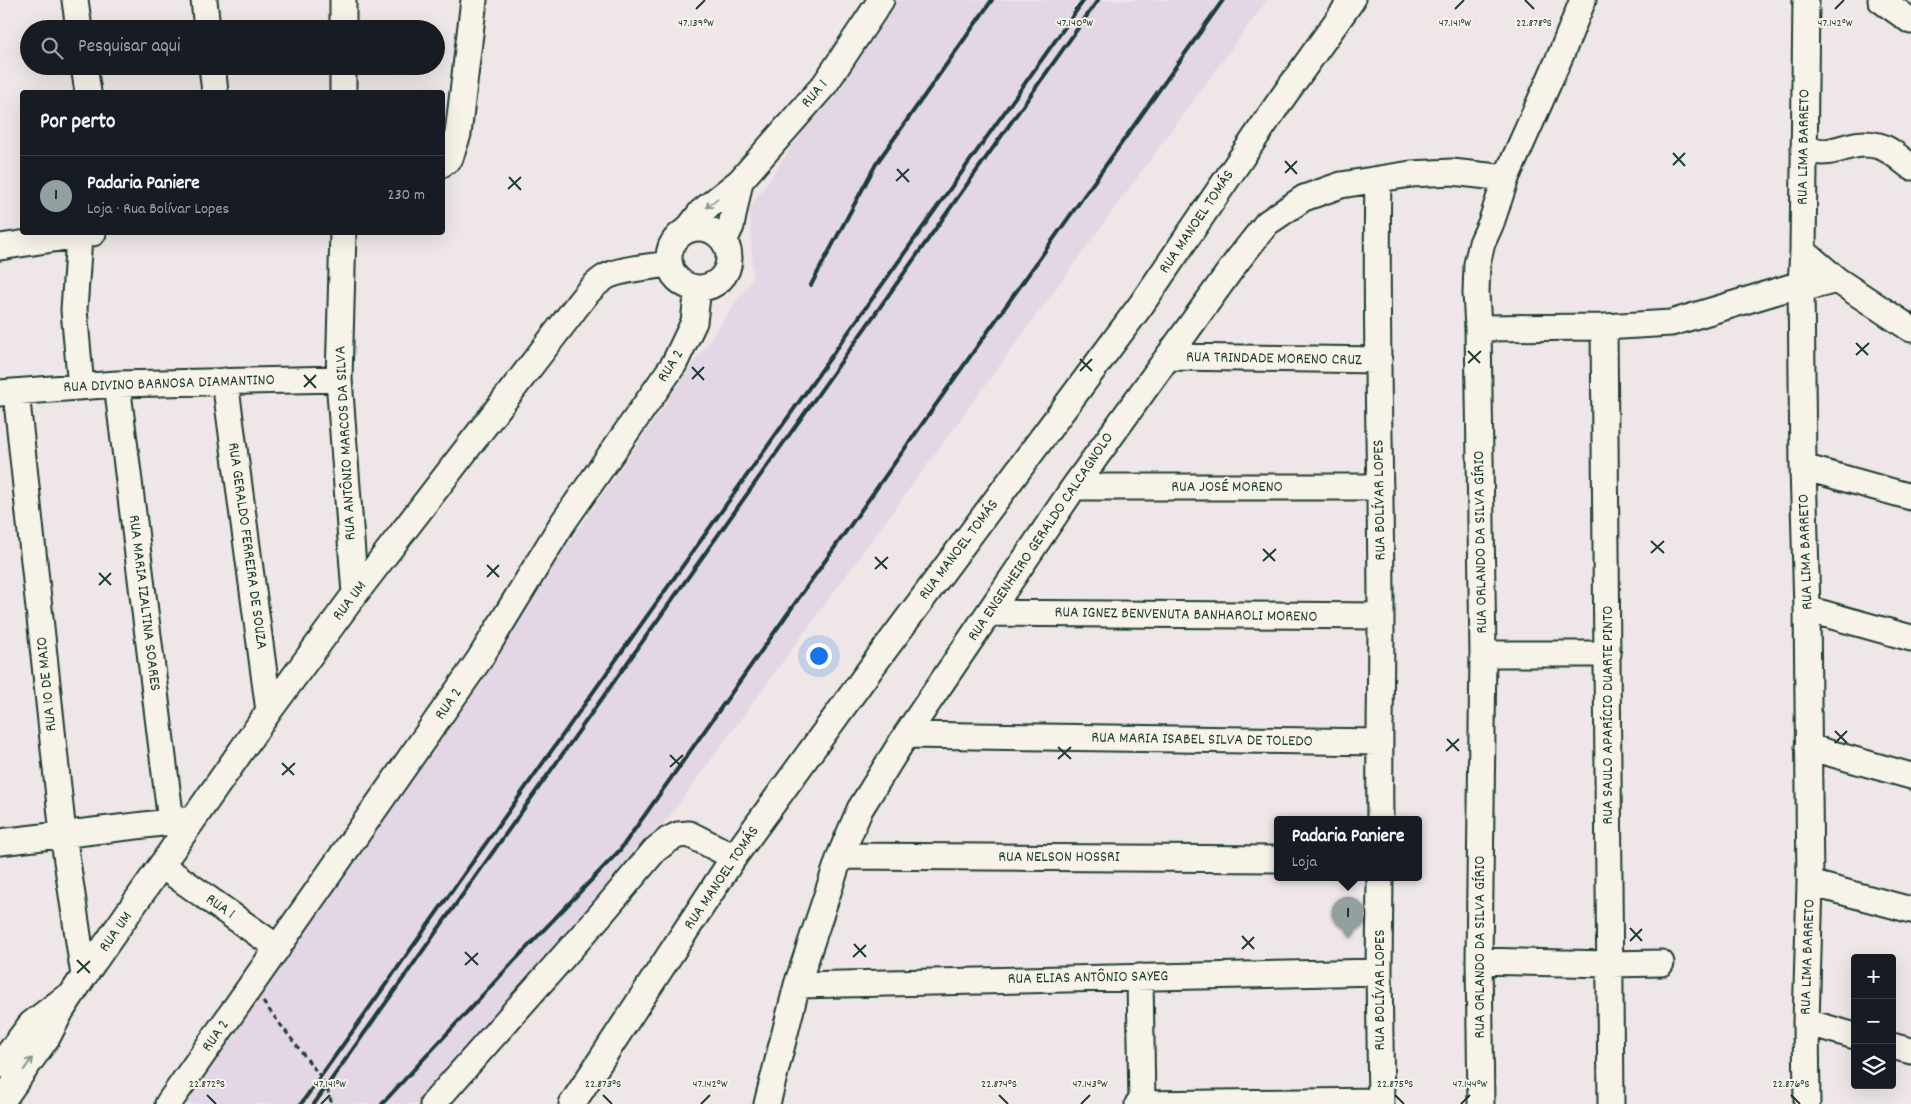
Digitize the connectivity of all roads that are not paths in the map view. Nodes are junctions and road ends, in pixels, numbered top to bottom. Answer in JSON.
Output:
{"nodes":[{"id":1,"x":75,"y":0,"type":"edge"},
{"id":2,"x":204,"y":0,"type":"edge"},
{"id":3,"x":343,"y":0,"type":"edge"},
{"id":4,"x":474,"y":0,"type":"edge"},
{"id":5,"x":881,"y":0,"type":"edge"},
{"id":6,"x":1352,"y":0,"type":"edge"},
{"id":7,"x":1583,"y":0,"type":"edge"},
{"id":8,"x":1806,"y":0,"type":"edge"},
{"id":9,"x":1881,"y":0,"type":"edge"},
{"id":10,"x":78,"y":20,"type":"edge"},
{"id":11,"x":206,"y":20,"type":"edge"},
{"id":12,"x":343,"y":20,"type":"edge"},
{"id":13,"x":1911,"y":21,"type":"edge"},
{"id":14,"x":85,"y":75,"type":"edge"},
{"id":15,"x":213,"y":75,"type":"edge"},
{"id":16,"x":343,"y":75,"type":"edge"},
{"id":17,"x":88,"y":90,"type":"edge"},
{"id":18,"x":215,"y":90,"type":"edge"},
{"id":19,"x":343,"y":90,"type":"edge"},
{"id":20,"x":1812,"y":157,"type":"junction"},
{"id":21,"x":445,"y":162,"type":"edge"},
{"id":22,"x":1911,"y":167,"type":"edge"},
{"id":23,"x":1506,"y":178,"type":"junction"},
{"id":24,"x":1378,"y":180,"type":"junction"},
{"id":25,"x":740,"y":181,"type":"junction"},
{"id":26,"x":688,"y":229,"type":"junction"},
{"id":27,"x":80,"y":235,"type":"edge"},
{"id":28,"x":87,"y":235,"type":"edge"},
{"id":29,"x":342,"y":235,"type":"edge"},
{"id":30,"x":724,"y":241,"type":"junction"},
{"id":31,"x":0,"y":247,"type":"edge"},
{"id":32,"x":1803,"y":251,"type":"junction"},
{"id":33,"x":669,"y":264,"type":"junction"},
{"id":34,"x":1837,"y":280,"type":"junction"},
{"id":35,"x":1801,"y":284,"type":"junction"},
{"id":36,"x":698,"y":288,"type":"junction"},
{"id":37,"x":1604,"y":327,"type":"junction"},
{"id":38,"x":1478,"y":328,"type":"junction"},
{"id":39,"x":1911,"y":329,"type":"edge"},
{"id":40,"x":1169,"y":357,"type":"junction"},
{"id":41,"x":1379,"y":360,"type":"junction"},
{"id":42,"x":339,"y":379,"type":"junction"},
{"id":43,"x":224,"y":381,"type":"junction"},
{"id":44,"x":117,"y":384,"type":"junction"},
{"id":45,"x":81,"y":387,"type":"junction"},
{"id":46,"x":8,"y":392,"type":"edge"},
{"id":47,"x":1803,"y":467,"type":"junction"},
{"id":48,"x":1074,"y":487,"type":"junction"},
{"id":49,"x":1380,"y":487,"type":"junction"},
{"id":50,"x":1911,"y":497,"type":"edge"},
{"id":51,"x":355,"y":594,"type":"junction"},
{"id":52,"x":1807,"y":609,"type":"junction"},
{"id":53,"x":990,"y":613,"type":"junction"},
{"id":54,"x":1381,"y":616,"type":"junction"},
{"id":55,"x":1911,"y":638,"type":"edge"},
{"id":56,"x":1482,"y":654,"type":"junction"},
{"id":57,"x":1608,"y":654,"type":"junction"},
{"id":58,"x":269,"y":711,"type":"junction"},
{"id":59,"x":906,"y":735,"type":"junction"},
{"id":60,"x":1378,"y":742,"type":"junction"},
{"id":61,"x":1808,"y":747,"type":"junction"},
{"id":62,"x":1911,"y":776,"type":"edge"},
{"id":63,"x":1380,"y":816,"type":"edge"},
{"id":64,"x":182,"y":820,"type":"junction"},
{"id":65,"x":64,"y":834,"type":"junction"},
{"id":66,"x":0,"y":842,"type":"edge"},
{"id":67,"x":840,"y":856,"type":"junction"},
{"id":68,"x":734,"y":857,"type":"junction"},
{"id":69,"x":1274,"y":859,"type":"edge"},
{"id":70,"x":162,"y":866,"type":"junction"},
{"id":71,"x":1380,"y":881,"type":"edge"},
{"id":72,"x":1810,"y":883,"type":"junction"},
{"id":73,"x":1911,"y":910,"type":"edge"},
{"id":74,"x":278,"y":948,"type":"junction"},
{"id":75,"x":1480,"y":961,"type":"junction"},
{"id":76,"x":1661,"y":963,"type":"dead end"},
{"id":77,"x":1610,"y":964,"type":"junction"},
{"id":78,"x":1379,"y":972,"type":"junction"},
{"id":79,"x":1140,"y":977,"type":"junction"},
{"id":80,"x":79,"y":984,"type":"junction"},
{"id":81,"x":796,"y":985,"type":"junction"},
{"id":82,"x":1806,"y":1022,"type":"junction"},
{"id":83,"x":1851,"y":1035,"type":"edge"},
{"id":84,"x":1896,"y":1047,"type":"edge"},
{"id":85,"x":1911,"y":1051,"type":"edge"},
{"id":86,"x":0,"y":1065,"type":"edge"},
{"id":87,"x":1381,"y":1103,"type":"edge"},
{"id":88,"x":0,"y":1104,"type":"edge"},
{"id":89,"x":168,"y":1104,"type":"edge"},
{"id":90,"x":433,"y":1104,"type":"edge"},
{"id":91,"x":572,"y":1104,"type":"edge"},
{"id":92,"x":767,"y":1104,"type":"edge"},
{"id":93,"x":1140,"y":1104,"type":"edge"},
{"id":94,"x":1481,"y":1104,"type":"edge"},
{"id":95,"x":1612,"y":1104,"type":"edge"},
{"id":96,"x":1807,"y":1104,"type":"edge"}],
"edges":[{"from":1,"to":10,"type":"street"},
{"from":2,"to":11,"type":"street"},
{"from":3,"to":12,"type":"street"},
{"from":4,"to":21,"type":"street"},
{"from":5,"to":25,"type":"street","name":"RUA 1"},
{"from":6,"to":68,"type":"street","name":"RUA MANOEL TOMÁS"},
{"from":7,"to":23,"type":"street","name":"RUA ORLANDO DA SILVA GÍRIO"},
{"from":8,"to":20,"type":"street","name":"RUA LIMA BARRETO"},
{"from":9,"to":13,"type":"street"},
{"from":14,"to":17,"type":"street"},
{"from":15,"to":18,"type":"street"},
{"from":16,"to":19,"type":"street"},
{"from":20,"to":22,"type":"street"},
{"from":20,"to":32,"type":"street","name":"RUA LIMA BARRETO"},
{"from":23,"to":24,"type":"street","name":"RUA ENGENHEIRO GERALDO CALCAGNOLO"},
{"from":23,"to":38,"type":"street","name":"RUA ORLANDO DA SILVA GÍRIO"},
{"from":24,"to":40,"type":"street","name":"RUA ENGENHEIRO GERALDO CALCAGNOLO"},
{"from":24,"to":41,"type":"street","name":"RUA BOLÍVAR LOPES"},
{"from":25,"to":26,"type":"street","name":"RUA 1","one_way":true},
{"from":25,"to":30,"type":"street","name":"RUA 1"},
{"from":26,"to":30,"type":"street"},
{"from":26,"to":33,"type":"street"},
{"from":27,"to":31,"type":"street"},
{"from":28,"to":45,"type":"street"},
{"from":29,"to":42,"type":"street","name":"RUA ANTÔNIO MARCOS DA SILVA"},
{"from":30,"to":36,"type":"street"},
{"from":32,"to":34,"type":"street"},
{"from":32,"to":35,"type":"street","name":"RUA LIMA BARRETO"},
{"from":33,"to":36,"type":"street"},
{"from":33,"to":51,"type":"street","name":"RUA UM"},
{"from":34,"to":35,"type":"street"},
{"from":34,"to":39,"type":"street"},
{"from":35,"to":37,"type":"street"},
{"from":35,"to":47,"type":"street","name":"RUA LIMA BARRETO"},
{"from":36,"to":74,"type":"street","name":"RUA 2"},
{"from":37,"to":38,"type":"street"},
{"from":37,"to":57,"type":"street","name":"RUA SAULO APARÍCIO DUARTE PINTO"},
{"from":38,"to":56,"type":"street","name":"RUA ORLANDO DA SILVA GÍRIO"},
{"from":40,"to":41,"type":"street","name":"RUA TRINDADE MORENO CRUZ"},
{"from":40,"to":48,"type":"street","name":"RUA ENGENHEIRO GERALDO CALCAGNOLO"},
{"from":41,"to":49,"type":"street","name":"RUA BOLÍVAR LOPES"},
{"from":42,"to":43,"type":"street","name":"RUA DIVINO BARNOSA DIAMANTINO"},
{"from":42,"to":51,"type":"street","name":"RUA ANTÔNIO MARCOS DA SILVA"},
{"from":43,"to":44,"type":"street","name":"RUA DIVINO BARNOSA DIAMANTINO"},
{"from":43,"to":58,"type":"street","name":"RUA GERALDO FERREIRA DE SOUZA"},
{"from":44,"to":45,"type":"street","name":"RUA DIVINO BARNOSA DIAMANTINO"},
{"from":44,"to":64,"type":"street","name":"RUA MARIA IZALTINA SOARES"},
{"from":45,"to":46,"type":"street","name":"RUA DIVINO BARNOSA DIAMANTINO"},
{"from":46,"to":65,"type":"street","name":"RUA 10 DE MAIO"},
{"from":47,"to":50,"type":"street"},
{"from":47,"to":52,"type":"street","name":"RUA LIMA BARRETO"},
{"from":48,"to":49,"type":"street","name":"RUA JOSÉ MORENO"},
{"from":48,"to":53,"type":"street","name":"RUA ENGENHEIRO GERALDO CALCAGNOLO"},
{"from":49,"to":54,"type":"street","name":"RUA BOLÍVAR LOPES"},
{"from":51,"to":58,"type":"street","name":"RUA UM"},
{"from":52,"to":55,"type":"street"},
{"from":52,"to":61,"type":"street","name":"RUA LIMA BARRETO"},
{"from":53,"to":54,"type":"street","name":"RUA IGNEZ BENVENUTA BANHAROLI MORENO"},
{"from":53,"to":59,"type":"street","name":"RUA ENGENHEIRO GERALDO CALCAGNOLO"},
{"from":54,"to":60,"type":"street","name":"RUA BOLÍVAR LOPES"},
{"from":56,"to":57,"type":"street"},
{"from":56,"to":75,"type":"street","name":"RUA ORLANDO DA SILVA GÍRIO"},
{"from":57,"to":77,"type":"street","name":"RUA SAULO APARÍCIO DUARTE PINTO"},
{"from":58,"to":64,"type":"street","name":"RUA UM"},
{"from":59,"to":60,"type":"street","name":"RUA MARIA ISABEL SILVA DE TOLEDO"},
{"from":59,"to":67,"type":"street","name":"RUA ENGENHEIRO GERALDO CALCAGNOLO"},
{"from":60,"to":63,"type":"street","name":"RUA BOLÍVAR LOPES"},
{"from":61,"to":62,"type":"street"},
{"from":61,"to":72,"type":"street","name":"RUA LIMA BARRETO"},
{"from":64,"to":65,"type":"street"},
{"from":64,"to":70,"type":"street","name":"RUA UM"},
{"from":65,"to":66,"type":"street"},
{"from":65,"to":80,"type":"street","name":"RUA 10 DE MAIO"},
{"from":67,"to":69,"type":"street","name":"RUA NELSON HOSSRI"},
{"from":67,"to":81,"type":"street","name":"RUA ENGENHEIRO GERALDO CALCAGNOLO"},
{"from":68,"to":90,"type":"street"},
{"from":68,"to":91,"type":"street","name":"RUA MANOEL TOMÁS"},
{"from":70,"to":74,"type":"street","name":"RUA 1"},
{"from":70,"to":80,"type":"street","name":"RUA UM"},
{"from":71,"to":78,"type":"street","name":"RUA BOLÍVAR LOPES"},
{"from":72,"to":73,"type":"street"},
{"from":72,"to":82,"type":"street","name":"RUA LIMA BARRETO"},
{"from":74,"to":89,"type":"street","name":"RUA 2"},
{"from":75,"to":77,"type":"street"},
{"from":75,"to":94,"type":"street","name":"RUA ORLANDO DA SILVA GÍRIO"},
{"from":76,"to":77,"type":"street"},
{"from":77,"to":95,"type":"street","name":"RUA SAULO APARÍCIO DUARTE PINTO"},
{"from":78,"to":79,"type":"street","name":"RUA ELIAS ANTÔNIO SAYEG"},
{"from":78,"to":87,"type":"street","name":"RUA BOLÍVAR LOPES"},
{"from":79,"to":81,"type":"street","name":"RUA ELIAS ANTÔNIO SAYEG"},
{"from":79,"to":93,"type":"street"},
{"from":80,"to":86,"type":"street"},
{"from":88,"to":80,"type":"street","one_way":true},
{"from":81,"to":92,"type":"street","name":"RUA ENGENHEIRO GERALDO CALCAGNOLO"},
{"from":82,"to":83,"type":"street"},
{"from":82,"to":96,"type":"street","name":"RUA LIMA BARRETO"},
{"from":84,"to":85,"type":"street"},
{"from":87,"to":93,"type":"street"}]}
